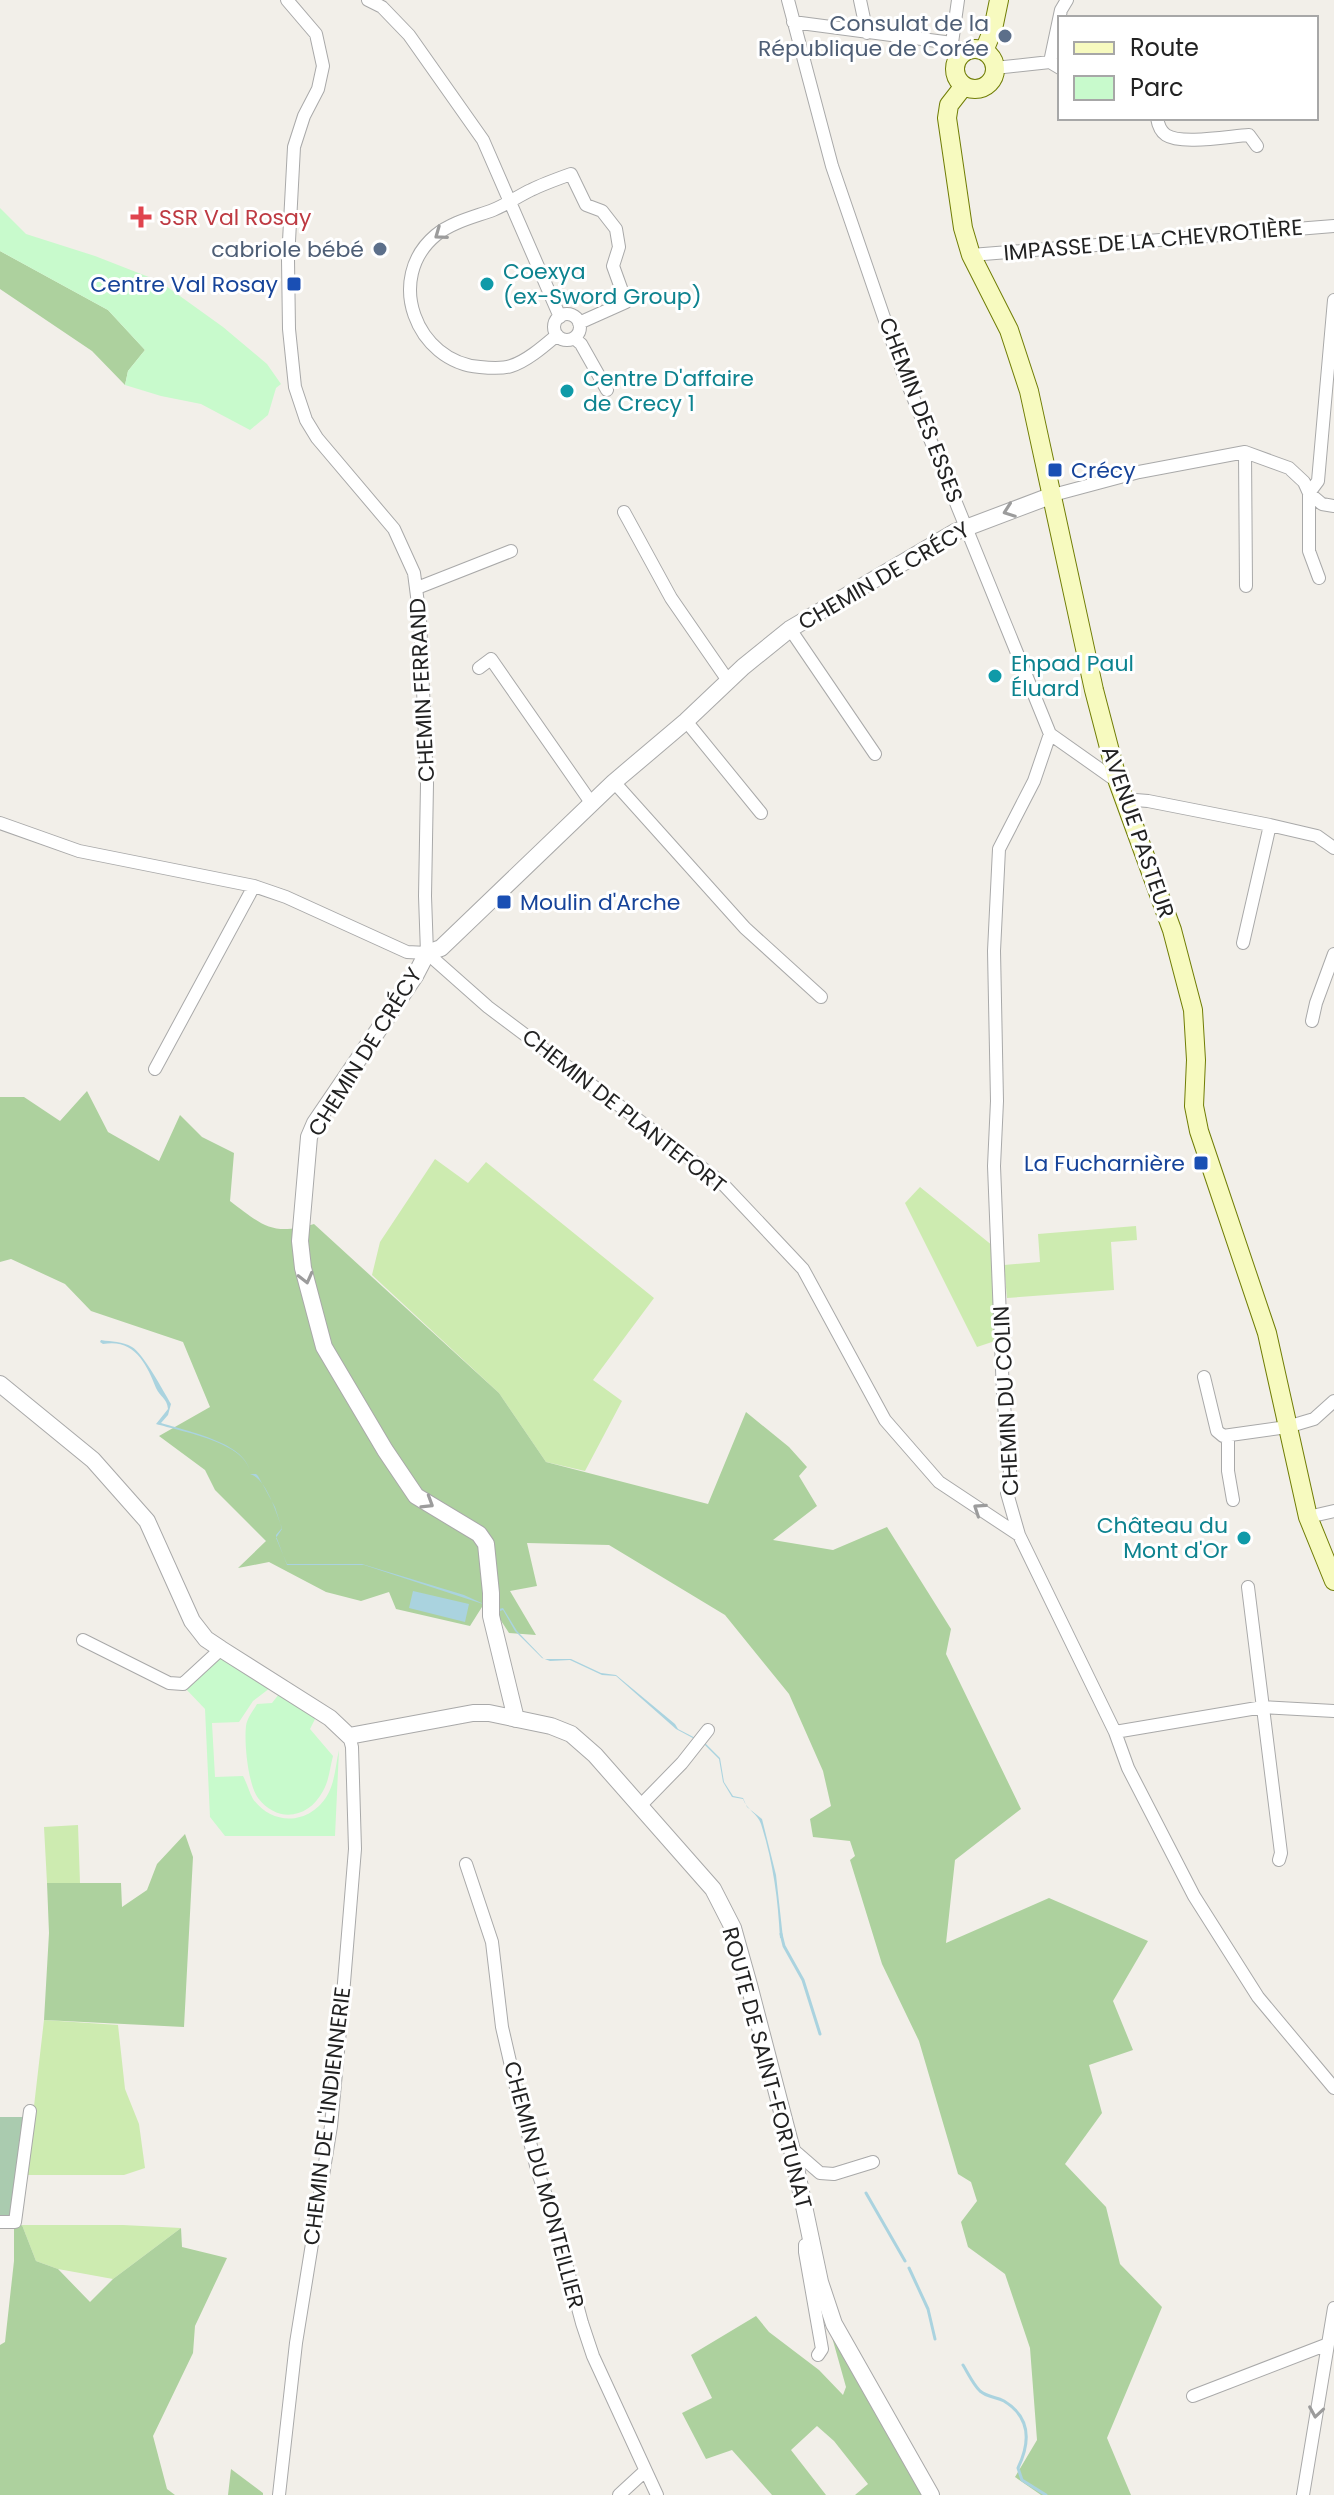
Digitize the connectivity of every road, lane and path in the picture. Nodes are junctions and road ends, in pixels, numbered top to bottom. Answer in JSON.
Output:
{"nodes":[{"id":1,"x":368,"y":0,"type":"edge"},
{"id":2,"x":788,"y":0,"type":"edge"},
{"id":3,"x":860,"y":0,"type":"edge"},
{"id":4,"x":958,"y":0,"type":"edge"},
{"id":5,"x":999,"y":0,"type":"edge"},
{"id":6,"x":289,"y":1,"type":"edge"},
{"id":7,"x":793,"y":22,"type":"junction"},
{"id":8,"x":867,"y":33,"type":"junction"},
{"id":9,"x":1058,"y":38,"type":"edge"},
{"id":10,"x":957,"y":48,"type":"junction"},
{"id":11,"x":984,"y":51,"type":"junction"},
{"id":12,"x":1055,"y":65,"type":"edge"},
{"id":13,"x":995,"y":68,"type":"junction"},
{"id":14,"x":963,"y":87,"type":"junction"},
{"id":15,"x":1157,"y":120,"type":"edge"},
{"id":16,"x":1257,"y":146,"type":"dead end"},
{"id":17,"x":511,"y":202,"type":"junction"},
{"id":18,"x":1334,"y":226,"type":"edge"},
{"id":19,"x":971,"y":255,"type":"junction"},
{"id":20,"x":1334,"y":300,"type":"edge"},
{"id":21,"x":560,"y":317,"type":"junction"},
{"id":22,"x":579,"y":323,"type":"junction"},
{"id":23,"x":557,"y":335,"type":"junction"},
{"id":24,"x":574,"y":338,"type":"junction"},
{"id":25,"x":607,"y":390,"type":"dead end"},
{"id":26,"x":1245,"y":452,"type":"junction"},
{"id":27,"x":1309,"y":493,"type":"junction"},
{"id":28,"x":1053,"y":495,"type":"junction"},
{"id":29,"x":1334,"y":506,"type":"edge"},
{"id":30,"x":624,"y":512,"type":"dead end"},
{"id":31,"x":966,"y":527,"type":"junction"},
{"id":32,"x":511,"y":551,"type":"dead end"},
{"id":33,"x":1319,"y":578,"type":"dead end"},
{"id":34,"x":1246,"y":586,"type":"dead end"},
{"id":35,"x":417,"y":588,"type":"junction"},
{"id":36,"x":790,"y":629,"type":"junction"},
{"id":37,"x":479,"y":668,"type":"dead end"},
{"id":38,"x":729,"y":682,"type":"junction"},
{"id":39,"x":686,"y":721,"type":"junction"},
{"id":40,"x":1050,"y":734,"type":"junction"},
{"id":41,"x":875,"y":754,"type":"dead end"},
{"id":42,"x":614,"y":782,"type":"junction"},
{"id":43,"x":1120,"y":790,"type":"junction"},
{"id":44,"x":592,"y":804,"type":"junction"},
{"id":45,"x":761,"y":813,"type":"dead end"},
{"id":46,"x":0,"y":823,"type":"edge"},
{"id":47,"x":1270,"y":825,"type":"junction"},
{"id":48,"x":1334,"y":848,"type":"edge"},
{"id":49,"x":254,"y":886,"type":"junction"},
{"id":50,"x":1243,"y":943,"type":"dead end"},
{"id":51,"x":427,"y":953,"type":"junction"},
{"id":52,"x":1334,"y":954,"type":"edge"},
{"id":53,"x":821,"y":997,"type":"dead end"},
{"id":54,"x":1312,"y":1021,"type":"dead end"},
{"id":55,"x":155,"y":1069,"type":"dead end"},
{"id":56,"x":1204,"y":1377,"type":"dead end"},
{"id":57,"x":0,"y":1384,"type":"edge"},
{"id":58,"x":1334,"y":1401,"type":"edge"},
{"id":59,"x":1287,"y":1427,"type":"junction"},
{"id":60,"x":1228,"y":1436,"type":"junction"},
{"id":61,"x":1233,"y":1500,"type":"dead end"},
{"id":62,"x":1334,"y":1511,"type":"edge"},
{"id":63,"x":1308,"y":1517,"type":"junction"},
{"id":64,"x":1019,"y":1535,"type":"junction"},
{"id":65,"x":1334,"y":1581,"type":"edge"},
{"id":66,"x":1248,"y":1587,"type":"dead end"},
{"id":67,"x":83,"y":1640,"type":"dead end"},
{"id":68,"x":221,"y":1649,"type":"junction"},
{"id":69,"x":1263,"y":1707,"type":"junction"},
{"id":70,"x":1334,"y":1711,"type":"edge"},
{"id":71,"x":516,"y":1719,"type":"junction"},
{"id":72,"x":1115,"y":1732,"type":"junction"},
{"id":73,"x":349,"y":1736,"type":"junction"},
{"id":74,"x":703,"y":1737,"type":"dead end"},
{"id":75,"x":641,"y":1805,"type":"junction"},
{"id":76,"x":1279,"y":1860,"type":"dead end"},
{"id":77,"x":466,"y":1864,"type":"dead end"},
{"id":78,"x":1334,"y":2088,"type":"edge"},
{"id":79,"x":30,"y":2111,"type":"dead end"},
{"id":80,"x":793,"y":2154,"type":"junction"},
{"id":81,"x":873,"y":2162,"type":"dead end"},
{"id":82,"x":0,"y":2222,"type":"edge"},
{"id":83,"x":811,"y":2244,"type":"junction"},
{"id":84,"x":1334,"y":2308,"type":"edge"},
{"id":85,"x":1328,"y":2344,"type":"junction"},
{"id":86,"x":818,"y":2355,"type":"dead end"},
{"id":87,"x":1193,"y":2396,"type":"dead end"},
{"id":88,"x":645,"y":2471,"type":"junction"},
{"id":89,"x":279,"y":2495,"type":"edge"},
{"id":90,"x":619,"y":2495,"type":"edge"},
{"id":91,"x":657,"y":2495,"type":"edge"},
{"id":92,"x":931,"y":2495,"type":"edge"},
{"id":93,"x":1303,"y":2495,"type":"edge"}],
"edges":[{"from":1,"to":17,"type":"street"},
{"from":2,"to":7,"type":"street","name":"CHEMIN DES ESSES"},
{"from":3,"to":8,"type":"street"},
{"from":4,"to":10,"type":"street"},
{"from":5,"to":11,"type":"main road"},
{"from":6,"to":35,"type":"street","name":"CHEMIN FERRAND"},
{"from":7,"to":8,"type":"street"},
{"from":7,"to":31,"type":"street","name":"CHEMIN DES ESSES"},
{"from":8,"to":10,"type":"street"},
{"from":9,"to":12,"type":"street"},
{"from":10,"to":11,"type":"main road"},
{"from":10,"to":14,"type":"main road"},
{"from":11,"to":13,"type":"main road"},
{"from":12,"to":13,"type":"street"},
{"from":13,"to":14,"type":"main road"},
{"from":14,"to":19,"type":"main road","name":"AVENUE PASTEUR"},
{"from":15,"to":16,"type":"street"},
{"from":17,"to":21,"type":"street"},
{"from":17,"to":22,"type":"street"},
{"from":17,"to":23,"type":"street","one_way":true},
{"from":18,"to":19,"type":"street","name":"IMPASSE DE LA CHEVROTIÈRE"},
{"from":19,"to":28,"type":"main road","name":"AVENUE PASTEUR"},
{"from":20,"to":27,"type":"street"},
{"from":21,"to":22,"type":"street"},
{"from":21,"to":23,"type":"street"},
{"from":22,"to":24,"type":"street"},
{"from":23,"to":24,"type":"street"},
{"from":24,"to":25,"type":"street"},
{"from":26,"to":27,"type":"street"},
{"from":26,"to":28,"type":"street"},
{"from":26,"to":34,"type":"street"},
{"from":27,"to":29,"type":"street"},
{"from":27,"to":33,"type":"street"},
{"from":28,"to":31,"type":"street","name":"CHEMIN DE CRÉCY","one_way":true},
{"from":28,"to":43,"type":"main road","name":"AVENUE PASTEUR"},
{"from":30,"to":38,"type":"street"},
{"from":31,"to":36,"type":"street","name":"CHEMIN DE CRÉCY"},
{"from":31,"to":40,"type":"street","name":"CHEMIN DES ESSES"},
{"from":32,"to":35,"type":"street"},
{"from":35,"to":51,"type":"street","name":"CHEMIN FERRAND"},
{"from":36,"to":38,"type":"street","name":"CHEMIN DE CRÉCY"},
{"from":36,"to":41,"type":"street"},
{"from":37,"to":44,"type":"street"},
{"from":38,"to":39,"type":"street","name":"CHEMIN DE CRÉCY"},
{"from":39,"to":42,"type":"street","name":"CHEMIN DE CRÉCY"},
{"from":39,"to":45,"type":"street"},
{"from":40,"to":43,"type":"street"},
{"from":40,"to":64,"type":"street","name":"CHEMIN DU COLIN"},
{"from":42,"to":44,"type":"street","name":"CHEMIN DE CRÉCY"},
{"from":42,"to":53,"type":"street"},
{"from":43,"to":47,"type":"street"},
{"from":43,"to":59,"type":"main road","name":"AVENUE PASTEUR"},
{"from":44,"to":51,"type":"street","name":"CHEMIN DE CRÉCY"},
{"from":46,"to":49,"type":"street"},
{"from":47,"to":48,"type":"street"},
{"from":47,"to":50,"type":"street"},
{"from":49,"to":51,"type":"street"},
{"from":49,"to":55,"type":"street"},
{"from":64,"to":51,"type":"street","name":"CHEMIN DE PLANTEFORT","one_way":true},
{"from":51,"to":71,"type":"street","name":"CHEMIN DE CRÉCY","one_way":true},
{"from":52,"to":54,"type":"street"},
{"from":56,"to":60,"type":"street"},
{"from":57,"to":68,"type":"street"},
{"from":58,"to":59,"type":"street"},
{"from":59,"to":60,"type":"street"},
{"from":59,"to":63,"type":"main road","name":"AVENUE PASTEUR"},
{"from":60,"to":61,"type":"street"},
{"from":62,"to":63,"type":"street"},
{"from":63,"to":65,"type":"main road","name":"AVENUE PASTEUR"},
{"from":64,"to":72,"type":"street","name":"CHEMIN DU COLIN"},
{"from":66,"to":69,"type":"street"},
{"from":67,"to":68,"type":"street"},
{"from":68,"to":73,"type":"street"},
{"from":69,"to":70,"type":"street"},
{"from":69,"to":72,"type":"street"},
{"from":69,"to":76,"type":"street"},
{"from":71,"to":73,"type":"street","name":"ROUTE DE SAINT-FORTUNAT"},
{"from":71,"to":75,"type":"street","name":"ROUTE DE SAINT-FORTUNAT"},
{"from":72,"to":78,"type":"street","name":"CHEMIN DU COLIN"},
{"from":73,"to":89,"type":"street","name":"CHEMIN DE L'INDIENNERIE"},
{"from":74,"to":75,"type":"street"},
{"from":75,"to":80,"type":"street","name":"ROUTE DE SAINT-FORTUNAT"},
{"from":77,"to":88,"type":"street","name":"CHEMIN DU MONTEILLIER"},
{"from":79,"to":82,"type":"street"},
{"from":80,"to":81,"type":"street"},
{"from":80,"to":83,"type":"street","name":"ROUTE DE SAINT-FORTUNAT"},
{"from":83,"to":86,"type":"street"},
{"from":83,"to":92,"type":"street","name":"ROUTE DE SAINT-FORTUNAT"},
{"from":84,"to":85,"type":"street"},
{"from":85,"to":87,"type":"street"},
{"from":85,"to":93,"type":"street","one_way":true},
{"from":88,"to":90,"type":"street"},
{"from":88,"to":91,"type":"street","name":"CHEMIN DU MONTEILLIER"}]}
